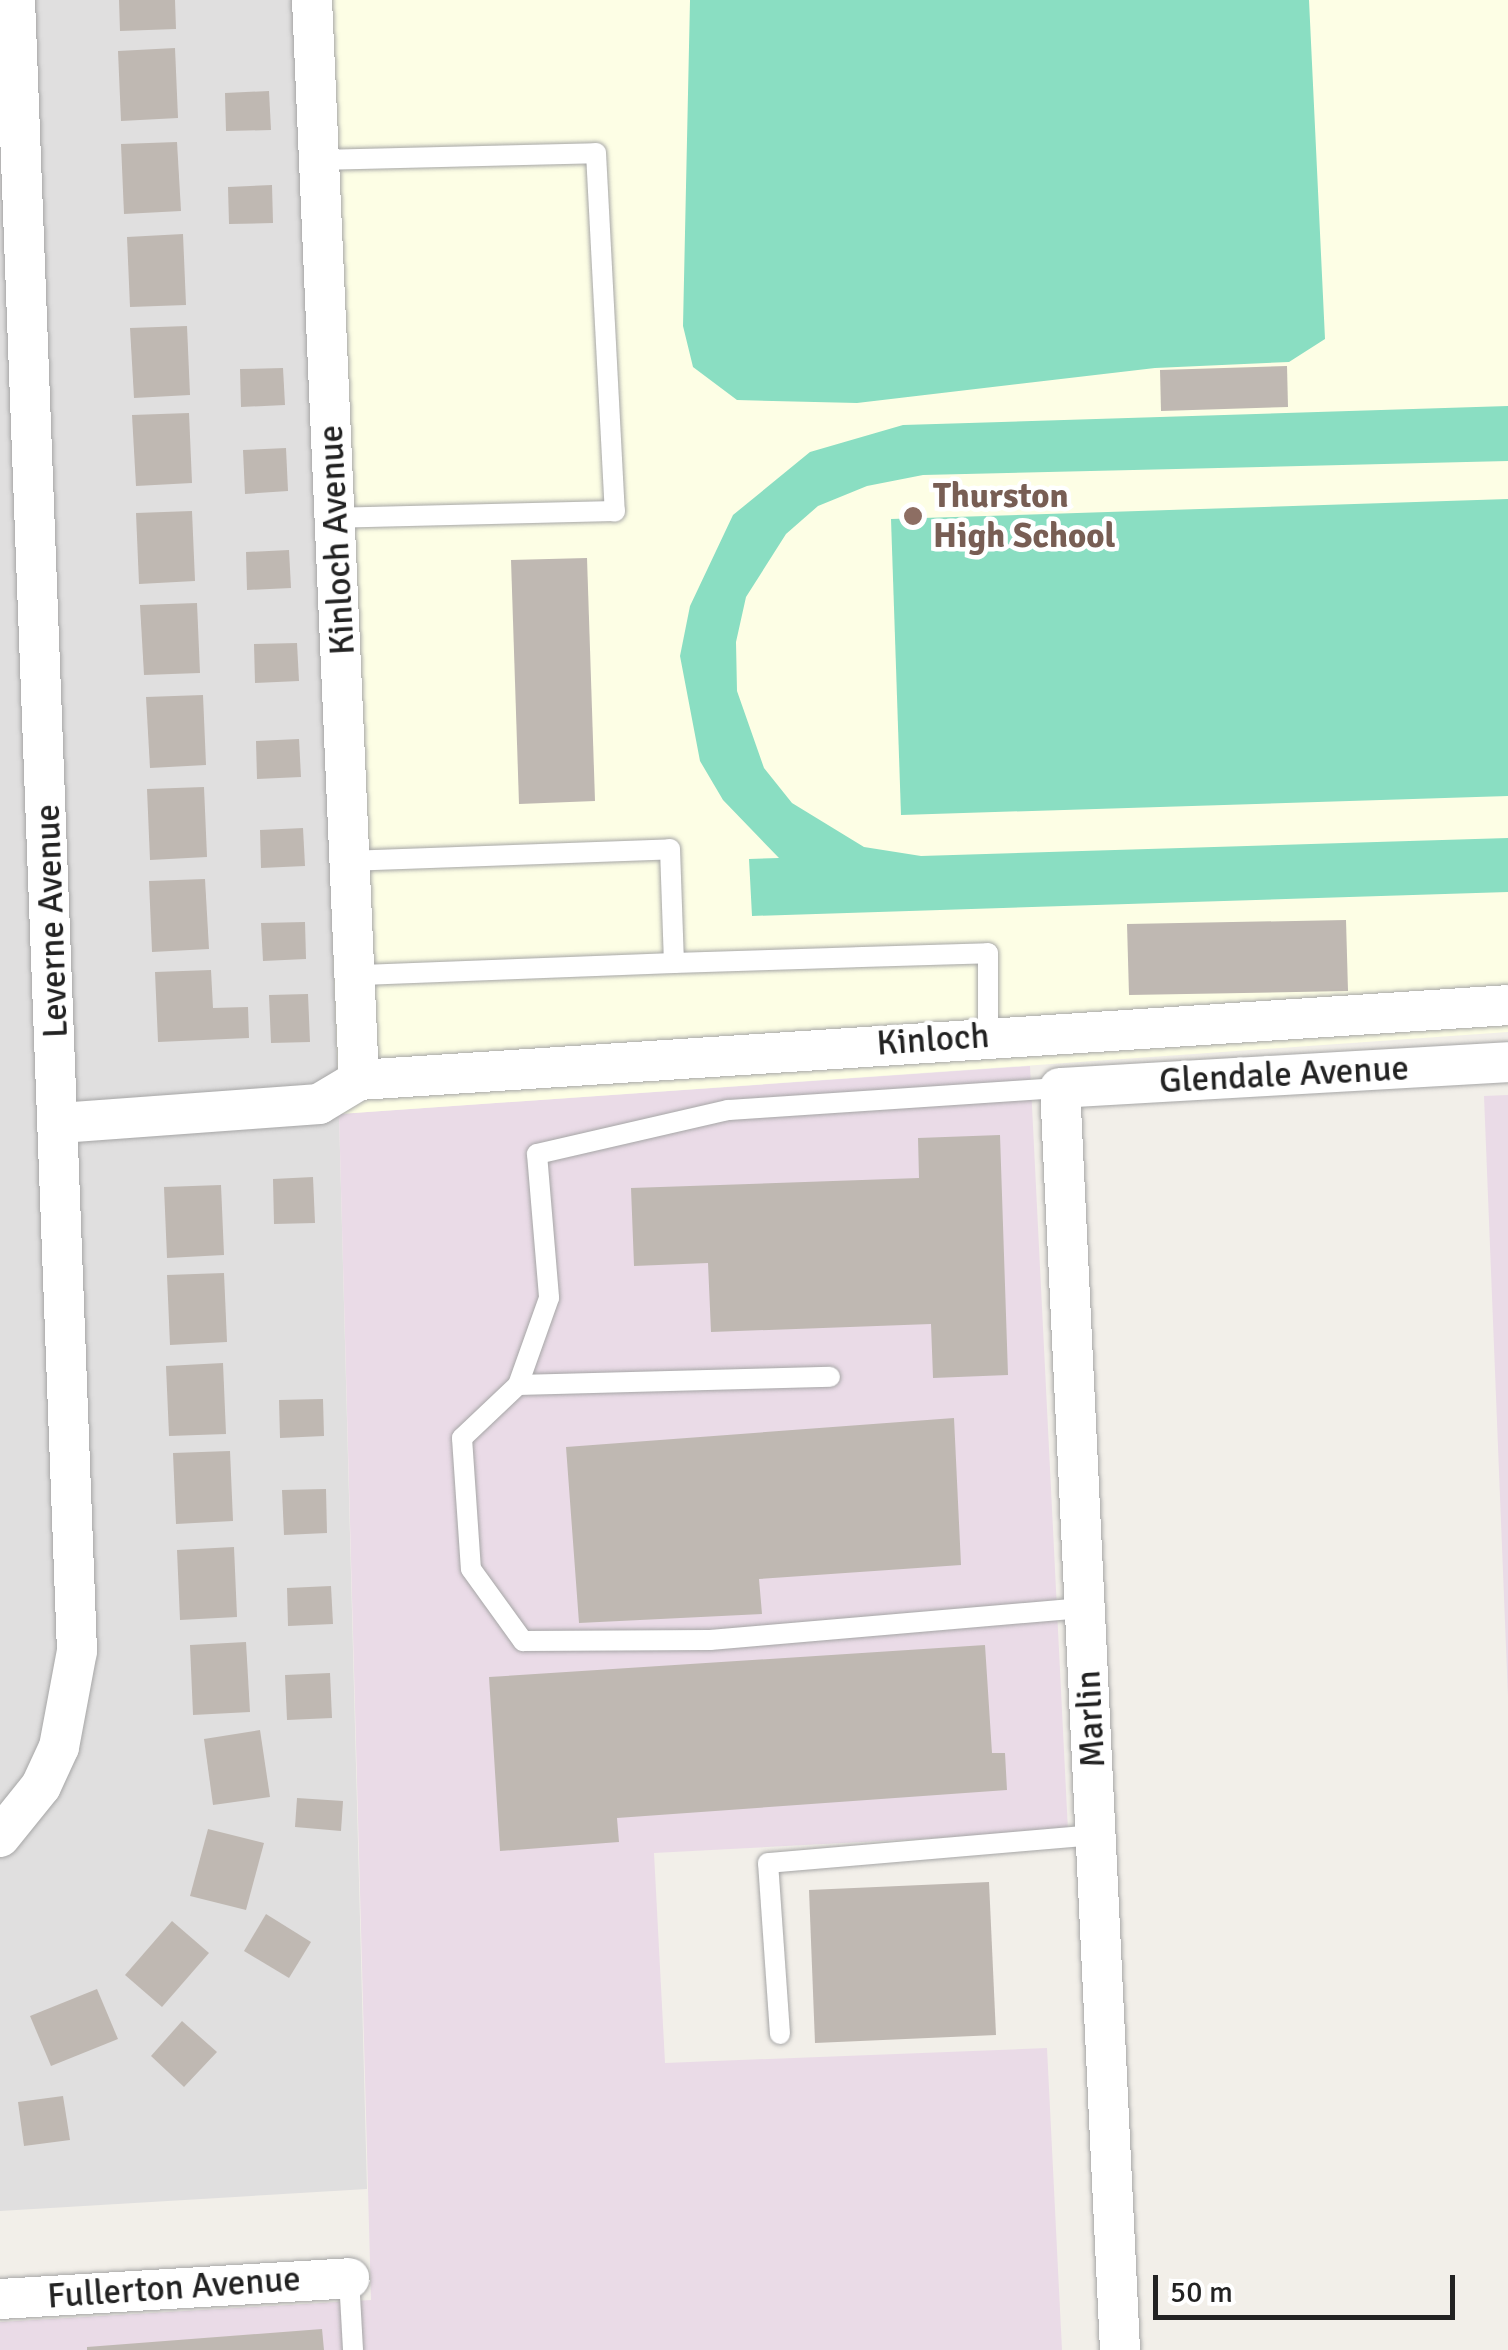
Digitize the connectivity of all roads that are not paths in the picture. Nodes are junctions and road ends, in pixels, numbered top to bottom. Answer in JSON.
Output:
{"nodes":[{"id":1,"x":16,"y":0,"type":"edge"},
{"id":2,"x":312,"y":0,"type":"edge"},
{"id":3,"x":318,"y":160,"type":"junction"},
{"id":4,"x":11,"y":182,"type":"edge"},
{"id":5,"x":337,"y":518,"type":"junction"},
{"id":6,"x":350,"y":860,"type":"junction"},
{"id":7,"x":674,"y":962,"type":"junction"},
{"id":8,"x":354,"y":975,"type":"junction"},
{"id":9,"x":1508,"y":1005,"type":"edge"},
{"id":10,"x":988,"y":1036,"type":"junction"},
{"id":11,"x":1508,"y":1062,"type":"edge"},
{"id":12,"x":358,"y":1080,"type":"junction"},
{"id":13,"x":1060,"y":1088,"type":"junction"},
{"id":14,"x":60,"y":1123,"type":"junction"},
{"id":15,"x":830,"y":1377,"type":"dead end"},
{"id":16,"x":518,"y":1385,"type":"junction"},
{"id":17,"x":1086,"y":1608,"type":"junction"},
{"id":18,"x":5,"y":1832,"type":"edge"},
{"id":19,"x":1097,"y":1835,"type":"junction"},
{"id":20,"x":780,"y":2034,"type":"dead end"},
{"id":21,"x":349,"y":2278,"type":"joint"},
{"id":22,"x":0,"y":2299,"type":"edge"},
{"id":23,"x":354,"y":2350,"type":"edge"},
{"id":24,"x":1120,"y":2350,"type":"edge"}],
"edges":[{"from":1,"to":4,"type":"street","name":"Leverne Avenue"},
{"from":2,"to":3,"type":"street","name":"Kinloch Avenue"},
{"from":3,"to":5,"type":"street","name":"Kinloch Avenue"},
{"from":3,"to":5,"type":"lane"},
{"from":4,"to":14,"type":"street","name":"Leverne Avenue"},
{"from":5,"to":6,"type":"street","name":"Kinloch Avenue"},
{"from":6,"to":7,"type":"lane"},
{"from":6,"to":8,"type":"street","name":"Kinloch Avenue"},
{"from":7,"to":8,"type":"lane"},
{"from":7,"to":10,"type":"lane"},
{"from":8,"to":12,"type":"street","name":"Kinloch Avenue"},
{"from":9,"to":10,"type":"street","name":"Kinloch"},
{"from":10,"to":12,"type":"street","name":"Kinloch"},
{"from":11,"to":13,"type":"street","name":"Glendale Avenue"},
{"from":12,"to":14,"type":"street"},
{"from":13,"to":16,"type":"lane"},
{"from":13,"to":17,"type":"street","name":"Marlin"},
{"from":14,"to":18,"type":"street","name":"Leverne Avenue"},
{"from":15,"to":16,"type":"lane"},
{"from":16,"to":17,"type":"lane"},
{"from":17,"to":19,"type":"street","name":"Marlin"},
{"from":19,"to":20,"type":"lane"},
{"from":19,"to":24,"type":"street","name":"Marlin"},
{"from":21,"to":22,"type":"street","name":"Fullerton Avenue"},
{"from":21,"to":23,"type":"lane"}]}
